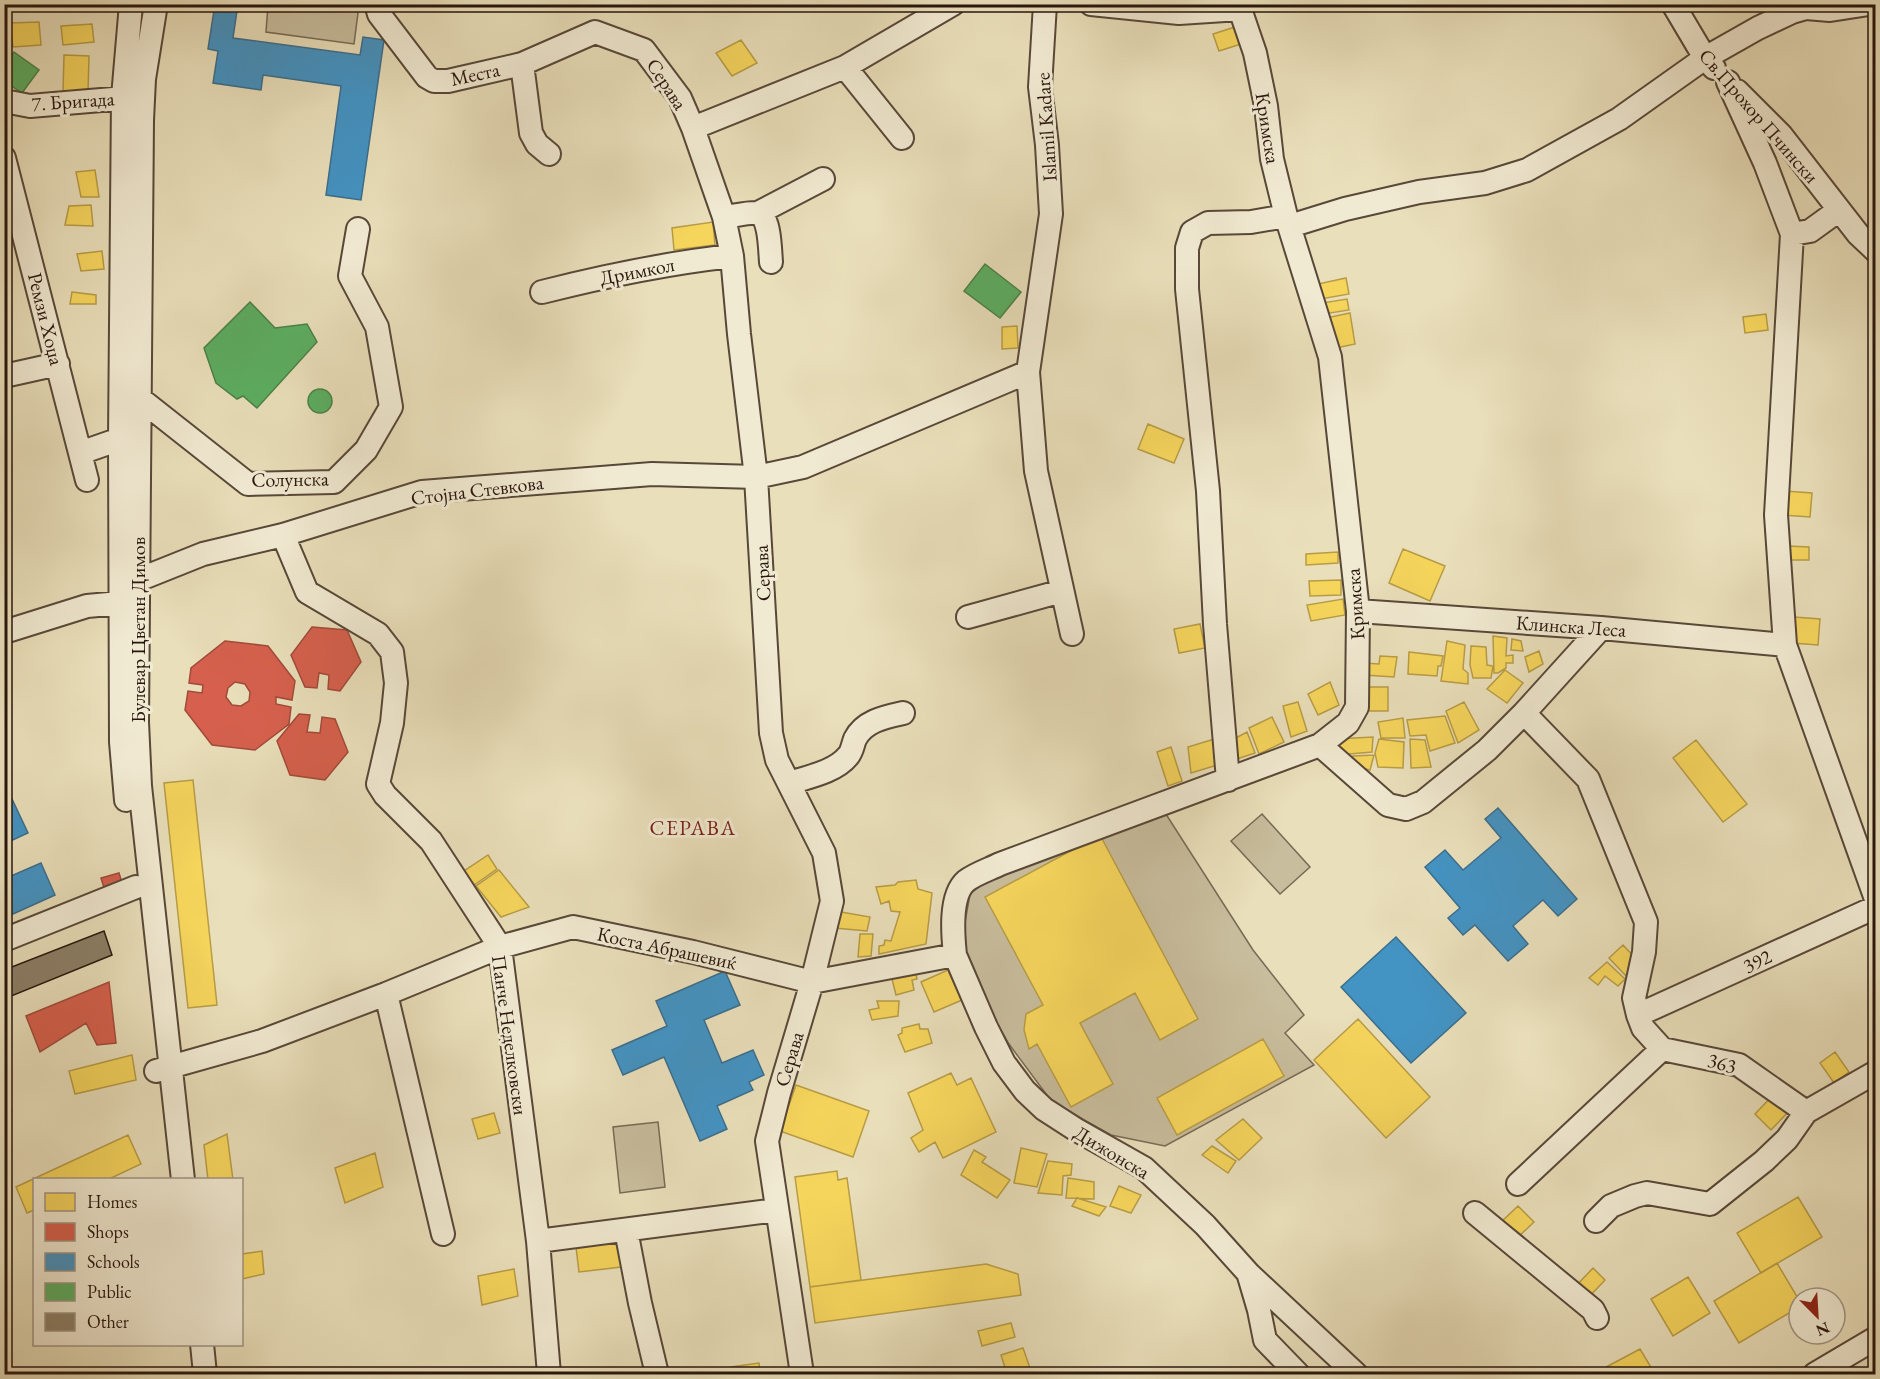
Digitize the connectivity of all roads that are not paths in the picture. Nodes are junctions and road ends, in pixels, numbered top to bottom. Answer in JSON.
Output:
{"nodes":[{"id":1,"x":131,"y":4,"type":"edge"},
{"id":2,"x":156,"y":4,"type":"edge"},
{"id":3,"x":376,"y":4,"type":"edge"},
{"id":4,"x":953,"y":4,"type":"edge"},
{"id":5,"x":1045,"y":4,"type":"edge"},
{"id":6,"x":1091,"y":4,"type":"edge"},
{"id":7,"x":1673,"y":4,"type":"edge"},
{"id":8,"x":1869,"y":4,"type":"edge"},
{"id":9,"x":1240,"y":7,"type":"edge"},
{"id":10,"x":1705,"y":58,"type":"junction"},
{"id":11,"x":531,"y":61,"type":"junction"},
{"id":12,"x":845,"y":67,"type":"junction"},
{"id":13,"x":1728,"y":82,"type":"junction"},
{"id":14,"x":133,"y":88,"type":"junction"},
{"id":15,"x":4,"y":101,"type":"edge"},
{"id":16,"x":693,"y":128,"type":"junction"},
{"id":17,"x":902,"y":138,"type":"dead end"},
{"id":18,"x":549,"y":154,"type":"dead end"},
{"id":19,"x":4,"y":158,"type":"edge"},
{"id":20,"x":823,"y":180,"type":"dead end"},
{"id":21,"x":9,"y":195,"type":"edge"},
{"id":22,"x":1839,"y":210,"type":"junction"},
{"id":23,"x":758,"y":213,"type":"junction"},
{"id":24,"x":724,"y":217,"type":"junction"},
{"id":25,"x":1288,"y":221,"type":"junction"},
{"id":26,"x":358,"y":229,"type":"dead end"},
{"id":27,"x":1792,"y":234,"type":"junction"},
{"id":28,"x":1875,"y":250,"type":"edge"},
{"id":29,"x":732,"y":256,"type":"junction"},
{"id":30,"x":771,"y":262,"type":"dead end"},
{"id":31,"x":543,"y":292,"type":"dead end"},
{"id":32,"x":58,"y":364,"type":"junction"},
{"id":33,"x":1028,"y":372,"type":"junction"},
{"id":34,"x":4,"y":376,"type":"edge"},
{"id":35,"x":139,"y":398,"type":"junction"},
{"id":36,"x":120,"y":439,"type":"junction"},
{"id":37,"x":80,"y":453,"type":"junction"},
{"id":38,"x":756,"y":477,"type":"junction"},
{"id":39,"x":87,"y":480,"type":"dead end"},
{"id":40,"x":283,"y":535,"type":"junction"},
{"id":41,"x":138,"y":580,"type":"junction"},
{"id":42,"x":1062,"y":591,"type":"junction"},
{"id":43,"x":120,"y":603,"type":"junction"},
{"id":44,"x":1358,"y":611,"type":"junction"},
{"id":45,"x":968,"y":617,"type":"dead end"},
{"id":46,"x":1601,"y":628,"type":"junction"},
{"id":47,"x":4,"y":632,"type":"edge"},
{"id":48,"x":1072,"y":634,"type":"dead end"},
{"id":49,"x":1785,"y":645,"type":"junction"},
{"id":50,"x":903,"y":713,"type":"dead end"},
{"id":51,"x":1524,"y":713,"type":"junction"},
{"id":52,"x":1320,"y":744,"type":"junction"},
{"id":53,"x":1228,"y":780,"type":"junction"},
{"id":54,"x":789,"y":783,"type":"junction"},
{"id":55,"x":136,"y":887,"type":"junction"},
{"id":56,"x":1875,"y":898,"type":"edge"},
{"id":57,"x":1875,"y":907,"type":"edge"},
{"id":58,"x":4,"y":940,"type":"edge"},
{"id":59,"x":500,"y":947,"type":"junction"},
{"id":60,"x":955,"y":955,"type":"junction"},
{"id":61,"x":812,"y":981,"type":"junction"},
{"id":62,"x":386,"y":994,"type":"junction"},
{"id":63,"x":1638,"y":1016,"type":"junction"},
{"id":64,"x":1662,"y":1049,"type":"junction"},
{"id":65,"x":164,"y":1070,"type":"junction"},
{"id":66,"x":1875,"y":1072,"type":"edge"},
{"id":67,"x":1806,"y":1112,"type":"junction"},
{"id":68,"x":169,"y":1178,"type":"edge"},
{"id":69,"x":183,"y":1178,"type":"edge"},
{"id":70,"x":1518,"y":1184,"type":"dead end"},
{"id":71,"x":777,"y":1210,"type":"junction"},
{"id":72,"x":1475,"y":1213,"type":"dead end"},
{"id":73,"x":1596,"y":1221,"type":"dead end"},
{"id":74,"x":626,"y":1230,"type":"junction"},
{"id":75,"x":443,"y":1234,"type":"dead end"},
{"id":76,"x":538,"y":1241,"type":"junction"},
{"id":77,"x":1249,"y":1274,"type":"junction"},
{"id":78,"x":1597,"y":1318,"type":"dead end"},
{"id":79,"x":1875,"y":1338,"type":"edge"},
{"id":80,"x":186,"y":1346,"type":"edge"},
{"id":81,"x":202,"y":1346,"type":"edge"},
{"id":82,"x":189,"y":1374,"type":"edge"},
{"id":83,"x":205,"y":1374,"type":"edge"},
{"id":84,"x":549,"y":1374,"type":"edge"},
{"id":85,"x":657,"y":1374,"type":"edge"},
{"id":86,"x":802,"y":1374,"type":"edge"},
{"id":87,"x":1298,"y":1374,"type":"edge"},
{"id":88,"x":1356,"y":1374,"type":"edge"},
{"id":89,"x":1815,"y":1374,"type":"edge"}],
"edges":[{"from":1,"to":14,"type":"street"},
{"from":2,"to":14,"type":"street"},
{"from":3,"to":11,"type":"street","name":"Места"},
{"from":4,"to":12,"type":"street"},
{"from":5,"to":33,"type":"street","name":"Islamil Kadare"},
{"from":6,"to":9,"type":"street"},
{"from":7,"to":10,"type":"street","name":"Св.Прохор Пчински"},
{"from":8,"to":10,"type":"street"},
{"from":9,"to":25,"type":"street","name":"Кримска"},
{"from":10,"to":13,"type":"street","name":"Св.Прохор Пчински"},
{"from":10,"to":25,"type":"street"},
{"from":11,"to":16,"type":"street","name":"Серава"},
{"from":11,"to":18,"type":"street"},
{"from":12,"to":16,"type":"street"},
{"from":12,"to":17,"type":"street"},
{"from":13,"to":22,"type":"street","name":"Св.Прохор Пчински"},
{"from":13,"to":27,"type":"street"},
{"from":14,"to":15,"type":"street","name":"7. Бригада"},
{"from":14,"to":35,"type":"street","name":"Булевар Цветан Димов"},
{"from":14,"to":36,"type":"street","name":"Булевар Цветан Димов"},
{"from":16,"to":24,"type":"street","name":"Серава"},
{"from":19,"to":21,"type":"street","name":"Ремзи Хоџа"},
{"from":20,"to":23,"type":"street"},
{"from":21,"to":32,"type":"street","name":"Ремзи Хоџа"},
{"from":22,"to":27,"type":"street"},
{"from":22,"to":28,"type":"street","name":"Св.Прохор Пчински"},
{"from":23,"to":24,"type":"street"},
{"from":23,"to":30,"type":"street"},
{"from":24,"to":29,"type":"street","name":"Серава"},
{"from":25,"to":44,"type":"street","name":"Кримска"},
{"from":25,"to":53,"type":"street"},
{"from":26,"to":35,"type":"street","name":"Солунска"},
{"from":27,"to":49,"type":"street"},
{"from":29,"to":31,"type":"street","name":"Дримкол"},
{"from":29,"to":38,"type":"street","name":"Серава"},
{"from":32,"to":34,"type":"street"},
{"from":32,"to":37,"type":"street","name":"Ремзи Хоџа"},
{"from":33,"to":38,"type":"street","name":"Стојна Стевкова"},
{"from":33,"to":42,"type":"street","name":"Islamil Kadare"},
{"from":35,"to":41,"type":"street","name":"Булевар Цветан Димов"},
{"from":36,"to":37,"type":"street"},
{"from":36,"to":43,"type":"street","name":"Булевар Цветан Димов"},
{"from":37,"to":39,"type":"street","name":"Ремзи Хоџа"},
{"from":38,"to":40,"type":"street","name":"Стојна Стевкова"},
{"from":38,"to":54,"type":"street","name":"Серава"},
{"from":40,"to":41,"type":"street","name":"Стојна Стевкова"},
{"from":40,"to":59,"type":"street","name":"Панче Неделковски"},
{"from":41,"to":65,"type":"street","name":"Булевар Цветан Димов"},
{"from":42,"to":45,"type":"street"},
{"from":42,"to":48,"type":"street","name":"Islamil Kadare"},
{"from":43,"to":47,"type":"street"},
{"from":43,"to":55,"type":"street","name":"Булевар Цветан Димов"},
{"from":44,"to":46,"type":"street","name":"Клинска Леса"},
{"from":44,"to":52,"type":"street","name":"Кримска"},
{"from":46,"to":49,"type":"street","name":"Клинска Леса"},
{"from":46,"to":51,"type":"street"},
{"from":49,"to":56,"type":"street"},
{"from":50,"to":54,"type":"street"},
{"from":51,"to":52,"type":"street"},
{"from":51,"to":63,"type":"street"},
{"from":52,"to":53,"type":"street","name":"Кримска"},
{"from":53,"to":60,"type":"street","name":"Кримска"},
{"from":54,"to":61,"type":"street","name":"Серава"},
{"from":55,"to":58,"type":"street"},
{"from":55,"to":65,"type":"street","name":"Булевар Цветан Димов"},
{"from":57,"to":63,"type":"street","name":"392"},
{"from":59,"to":61,"type":"street","name":"Коста Абрашевиќ"},
{"from":59,"to":62,"type":"street","name":"Коста Абрашевиќ"},
{"from":59,"to":76,"type":"street","name":"Панче Неделковски"},
{"from":60,"to":61,"type":"street","name":"Коста Абрашевиќ"},
{"from":60,"to":77,"type":"street","name":"Дижонска"},
{"from":61,"to":71,"type":"street","name":"Серава"},
{"from":62,"to":65,"type":"street","name":"Коста Абрашевиќ"},
{"from":62,"to":75,"type":"street"},
{"from":63,"to":64,"type":"street"},
{"from":64,"to":67,"type":"street","name":"363"},
{"from":64,"to":70,"type":"street"},
{"from":65,"to":68,"type":"street","name":"Булевар Цветан Димов"},
{"from":65,"to":69,"type":"street","name":"Булевар Цветан Димов"},
{"from":66,"to":67,"type":"street"},
{"from":67,"to":73,"type":"street"},
{"from":71,"to":74,"type":"street"},
{"from":71,"to":86,"type":"street","name":"Серава"},
{"from":72,"to":78,"type":"street"},
{"from":74,"to":76,"type":"street"},
{"from":74,"to":85,"type":"street"},
{"from":76,"to":84,"type":"street","name":"Панче Неделковски"},
{"from":77,"to":87,"type":"street"},
{"from":77,"to":88,"type":"street","name":"Дижонска"},
{"from":79,"to":89,"type":"street"},
{"from":80,"to":82,"type":"street"},
{"from":81,"to":83,"type":"street"}]}
